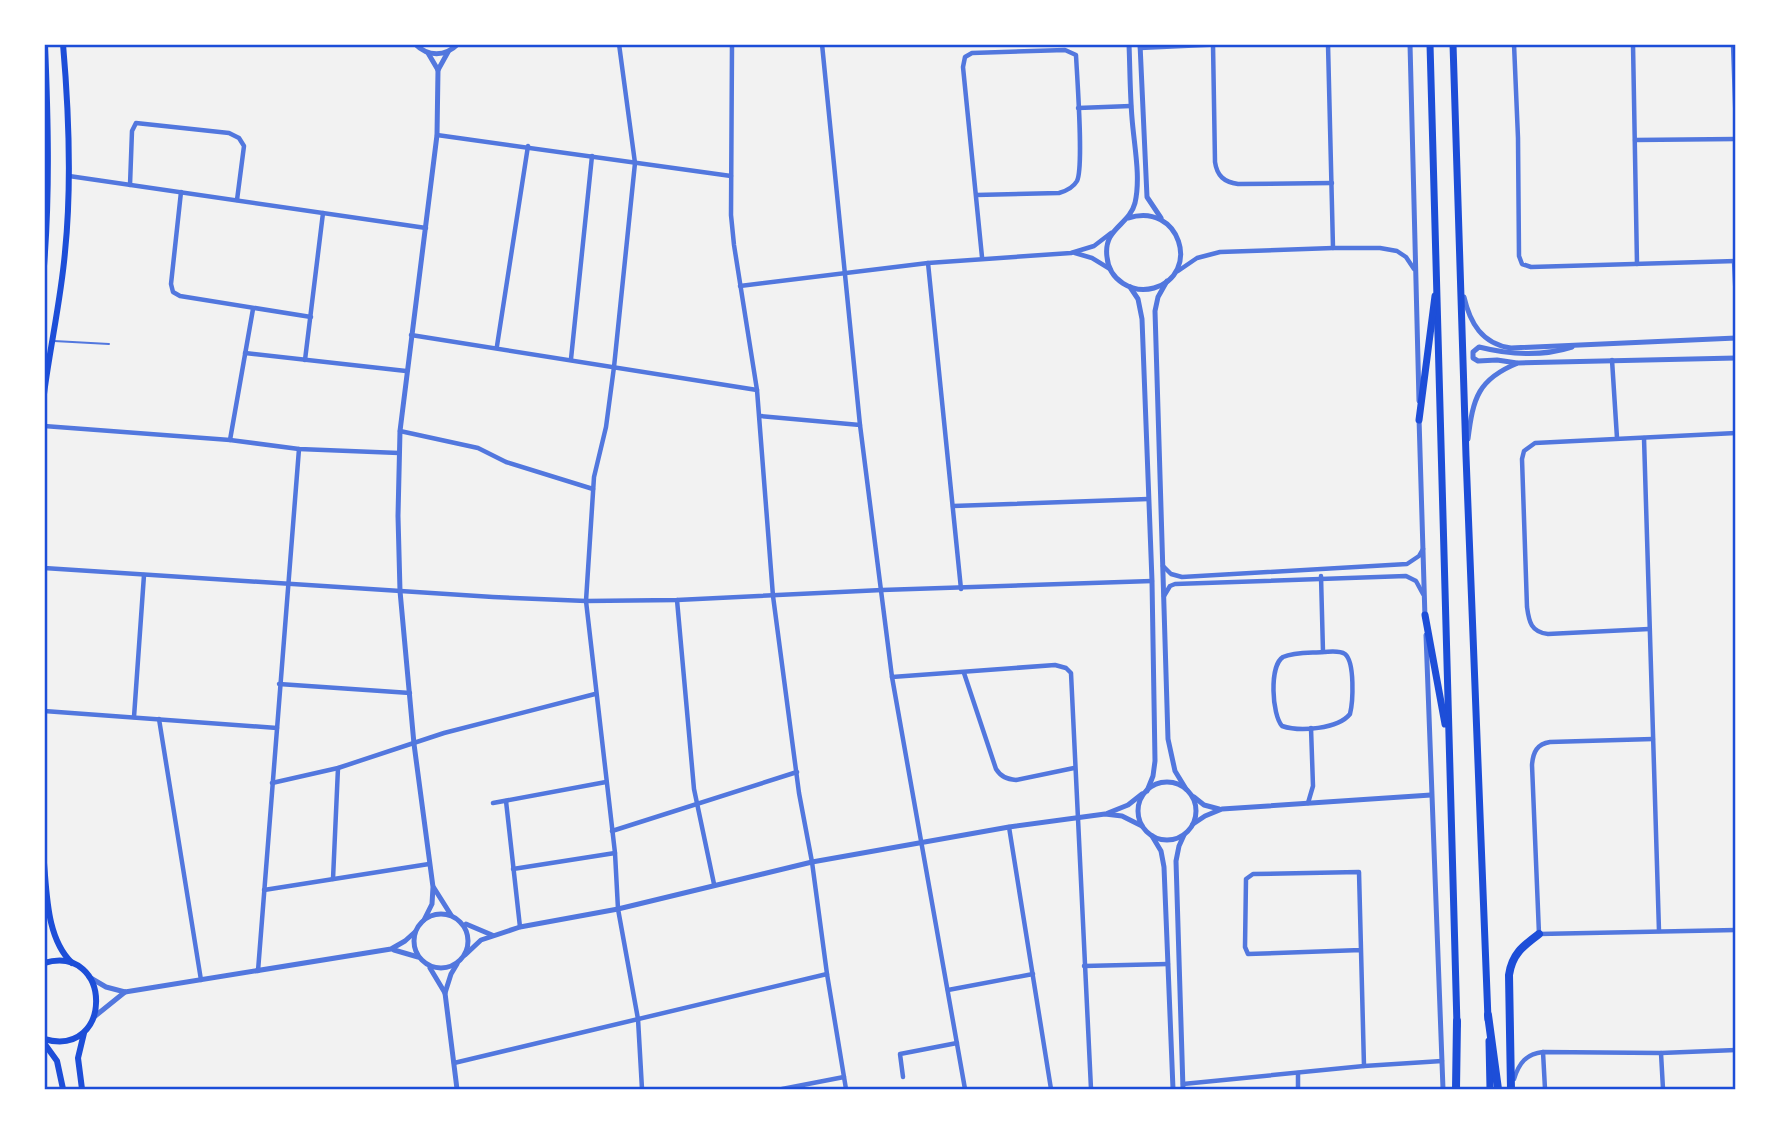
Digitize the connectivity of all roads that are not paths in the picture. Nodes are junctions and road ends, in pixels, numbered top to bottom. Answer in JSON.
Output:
{"nodes":[{"id":1,"x":45,"y":44,"type":"edge"},
{"id":2,"x":63,"y":44,"type":"edge"},
{"id":3,"x":415,"y":44,"type":"edge"},
{"id":4,"x":458,"y":44,"type":"edge"},
{"id":5,"x":619,"y":44,"type":"edge"},
{"id":6,"x":732,"y":44,"type":"edge"},
{"id":7,"x":822,"y":44,"type":"edge"},
{"id":8,"x":1129,"y":44,"type":"edge"},
{"id":9,"x":1213,"y":44,"type":"edge"},
{"id":10,"x":1226,"y":44,"type":"edge"},
{"id":11,"x":1328,"y":44,"type":"edge"},
{"id":12,"x":1410,"y":44,"type":"edge"},
{"id":13,"x":1430,"y":44,"type":"edge"},
{"id":14,"x":1453,"y":44,"type":"edge"},
{"id":15,"x":1514,"y":44,"type":"edge"},
{"id":16,"x":1633,"y":44,"type":"edge"},
{"id":17,"x":1733,"y":44,"type":"edge"},
{"id":18,"x":1140,"y":46,"type":"edge"},
{"id":19,"x":447,"y":52,"type":"junction"},
{"id":20,"x":428,"y":53,"type":"junction"},
{"id":21,"x":45,"y":59,"type":"edge"},
{"id":22,"x":438,"y":70,"type":"junction"},
{"id":23,"x":1131,"y":106,"type":"junction"},
{"id":24,"x":1078,"y":108,"type":"junction"},
{"id":25,"x":1736,"y":130,"type":"edge"},
{"id":26,"x":437,"y":135,"type":"junction"},
{"id":27,"x":1736,"y":139,"type":"edge"},
{"id":28,"x":1635,"y":140,"type":"junction"},
{"id":29,"x":528,"y":146,"type":"junction"},
{"id":30,"x":592,"y":156,"type":"junction"},
{"id":31,"x":635,"y":163,"type":"junction"},
{"id":32,"x":69,"y":176,"type":"junction"},
{"id":33,"x":730,"y":176,"type":"junction"},
{"id":34,"x":1332,"y":183,"type":"junction"},
{"id":35,"x":130,"y":185,"type":"junction"},
{"id":36,"x":46,"y":189,"type":"edge"},
{"id":37,"x":181,"y":192,"type":"junction"},
{"id":38,"x":976,"y":195,"type":"junction"},
{"id":39,"x":237,"y":201,"type":"junction"},
{"id":40,"x":323,"y":213,"type":"junction"},
{"id":41,"x":1128,"y":219,"type":"junction"},
{"id":42,"x":1163,"y":221,"type":"junction"},
{"id":43,"x":426,"y":228,"type":"junction"},
{"id":44,"x":1114,"y":230,"type":"junction"},
{"id":45,"x":1334,"y":248,"type":"junction"},
{"id":46,"x":1071,"y":253,"type":"junction"},
{"id":47,"x":982,"y":257,"type":"junction"},
{"id":48,"x":1735,"y":261,"type":"edge"},
{"id":49,"x":928,"y":262,"type":"junction"},
{"id":50,"x":1637,"y":264,"type":"junction"},
{"id":51,"x":44,"y":266,"type":"edge"},
{"id":52,"x":1110,"y":270,"type":"junction"},
{"id":53,"x":1416,"y":272,"type":"junction"},
{"id":54,"x":845,"y":274,"type":"junction"},
{"id":55,"x":1437,"y":275,"type":"junction"},
{"id":56,"x":1170,"y":279,"type":"junction"},
{"id":57,"x":740,"y":286,"type":"junction"},
{"id":58,"x":1130,"y":287,"type":"junction"},
{"id":59,"x":1461,"y":288,"type":"junction"},
{"id":60,"x":1736,"y":302,"type":"edge"},
{"id":61,"x":253,"y":309,"type":"junction"},
{"id":62,"x":311,"y":317,"type":"junction"},
{"id":63,"x":411,"y":335,"type":"junction"},
{"id":64,"x":1736,"y":338,"type":"edge"},
{"id":65,"x":51,"y":341,"type":"junction"},
{"id":66,"x":109,"y":344,"type":"dead end"},
{"id":67,"x":1582,"y":344,"type":"junction"},
{"id":68,"x":496,"y":346,"type":"junction"},
{"id":69,"x":245,"y":353,"type":"junction"},
{"id":70,"x":1736,"y":358,"type":"edge"},
{"id":71,"x":571,"y":359,"type":"junction"},
{"id":72,"x":305,"y":360,"type":"junction"},
{"id":73,"x":1612,"y":360,"type":"junction"},
{"id":74,"x":1518,"y":363,"type":"junction"},
{"id":75,"x":614,"y":367,"type":"junction"},
{"id":76,"x":406,"y":371,"type":"junction"},
{"id":77,"x":757,"y":390,"type":"junction"},
{"id":78,"x":44,"y":394,"type":"edge"},
{"id":79,"x":760,"y":415,"type":"junction"},
{"id":80,"x":1419,"y":420,"type":"junction"},
{"id":81,"x":860,"y":425,"type":"junction"},
{"id":82,"x":44,"y":426,"type":"edge"},
{"id":83,"x":400,"y":431,"type":"junction"},
{"id":84,"x":1736,"y":433,"type":"edge"},
{"id":85,"x":1616,"y":438,"type":"junction"},
{"id":86,"x":1644,"y":438,"type":"junction"},
{"id":87,"x":230,"y":440,"type":"junction"},
{"id":88,"x":299,"y":449,"type":"junction"},
{"id":89,"x":399,"y":453,"type":"junction"},
{"id":90,"x":1466,"y":456,"type":"junction"},
{"id":91,"x":593,"y":489,"type":"junction"},
{"id":92,"x":1148,"y":499,"type":"junction"},
{"id":93,"x":953,"y":506,"type":"junction"},
{"id":94,"x":1423,"y":548,"type":"junction"},
{"id":95,"x":1163,"y":566,"type":"junction"},
{"id":96,"x":44,"y":568,"type":"edge"},
{"id":97,"x":1321,"y":569,"type":"junction"},
{"id":98,"x":144,"y":575,"type":"junction"},
{"id":99,"x":1321,"y":578,"type":"junction"},
{"id":100,"x":1152,"y":582,"type":"junction"},
{"id":101,"x":287,"y":584,"type":"junction"},
{"id":102,"x":961,"y":589,"type":"junction"},
{"id":103,"x":882,"y":590,"type":"junction"},
{"id":104,"x":400,"y":591,"type":"junction"},
{"id":105,"x":773,"y":596,"type":"junction"},
{"id":106,"x":1164,"y":597,"type":"junction"},
{"id":107,"x":1425,"y":597,"type":"junction"},
{"id":108,"x":677,"y":600,"type":"junction"},
{"id":109,"x":586,"y":601,"type":"junction"},
{"id":110,"x":1425,"y":615,"type":"junction"},
{"id":111,"x":1649,"y":629,"type":"junction"},
{"id":112,"x":1323,"y":652,"type":"junction"},
{"id":113,"x":964,"y":673,"type":"junction"},
{"id":114,"x":892,"y":677,"type":"junction"},
{"id":115,"x":279,"y":684,"type":"junction"},
{"id":116,"x":410,"y":693,"type":"junction"},
{"id":117,"x":596,"y":694,"type":"junction"},
{"id":118,"x":44,"y":711,"type":"edge"},
{"id":119,"x":134,"y":718,"type":"junction"},
{"id":120,"x":159,"y":719,"type":"junction"},
{"id":121,"x":277,"y":727,"type":"junction"},
{"id":122,"x":1311,"y":728,"type":"junction"},
{"id":123,"x":1653,"y":739,"type":"junction"},
{"id":124,"x":414,"y":744,"type":"junction"},
{"id":125,"x":1450,"y":749,"type":"junction"},
{"id":126,"x":338,"y":768,"type":"junction"},
{"id":127,"x":1074,"y":768,"type":"junction"},
{"id":128,"x":797,"y":772,"type":"junction"},
{"id":129,"x":606,"y":782,"type":"junction"},
{"id":130,"x":272,"y":783,"type":"junction"},
{"id":131,"x":1188,"y":791,"type":"junction"},
{"id":132,"x":1145,"y":792,"type":"junction"},
{"id":133,"x":1431,"y":795,"type":"junction"},
{"id":134,"x":506,"y":801,"type":"junction"},
{"id":135,"x":493,"y":803,"type":"dead end"},
{"id":136,"x":1308,"y":803,"type":"junction"},
{"id":137,"x":696,"y":804,"type":"junction"},
{"id":138,"x":1222,"y":809,"type":"junction"},
{"id":139,"x":1105,"y":814,"type":"junction"},
{"id":140,"x":1077,"y":818,"type":"junction"},
{"id":141,"x":1193,"y":824,"type":"junction"},
{"id":142,"x":1142,"y":826,"type":"junction"},
{"id":143,"x":1009,"y":827,"type":"junction"},
{"id":144,"x":612,"y":831,"type":"junction"},
{"id":145,"x":1184,"y":835,"type":"junction"},
{"id":146,"x":1152,"y":836,"type":"junction"},
{"id":147,"x":921,"y":843,"type":"junction"},
{"id":148,"x":615,"y":853,"type":"junction"},
{"id":149,"x":812,"y":862,"type":"junction"},
{"id":150,"x":44,"y":863,"type":"edge"},
{"id":151,"x":429,"y":864,"type":"junction"},
{"id":152,"x":513,"y":869,"type":"junction"},
{"id":153,"x":333,"y":879,"type":"junction"},
{"id":154,"x":714,"y":884,"type":"junction"},
{"id":155,"x":433,"y":887,"type":"junction"},
{"id":156,"x":264,"y":890,"type":"junction"},
{"id":157,"x":618,"y":909,"type":"junction"},
{"id":158,"x":451,"y":915,"type":"junction"},
{"id":159,"x":458,"y":919,"type":"junction"},
{"id":160,"x":424,"y":920,"type":"junction"},
{"id":161,"x":520,"y":927,"type":"junction"},
{"id":162,"x":1736,"y":930,"type":"edge"},
{"id":163,"x":1659,"y":931,"type":"junction"},
{"id":164,"x":415,"y":932,"type":"junction"},
{"id":165,"x":1539,"y":934,"type":"junction"},
{"id":166,"x":492,"y":935,"type":"junction"},
{"id":167,"x":391,"y":949,"type":"junction"},
{"id":168,"x":1361,"y":950,"type":"junction"},
{"id":169,"x":465,"y":955,"type":"junction"},
{"id":170,"x":420,"y":959,"type":"junction"},
{"id":171,"x":460,"y":961,"type":"junction"},
{"id":172,"x":44,"y":963,"type":"edge"},
{"id":173,"x":73,"y":964,"type":"junction"},
{"id":174,"x":1168,"y":964,"type":"junction"},
{"id":175,"x":428,"y":965,"type":"junction"},
{"id":176,"x":1084,"y":966,"type":"junction"},
{"id":177,"x":258,"y":971,"type":"junction"},
{"id":178,"x":827,"y":974,"type":"junction"},
{"id":179,"x":1033,"y":974,"type":"junction"},
{"id":180,"x":89,"y":977,"type":"junction"},
{"id":181,"x":201,"y":980,"type":"junction"},
{"id":182,"x":948,"y":990,"type":"junction"},
{"id":183,"x":125,"y":992,"type":"junction"},
{"id":184,"x":445,"y":993,"type":"junction"},
{"id":185,"x":1488,"y":1015,"type":"junction"},
{"id":186,"x":94,"y":1017,"type":"junction"},
{"id":187,"x":638,"y":1019,"type":"junction"},
{"id":188,"x":1457,"y":1021,"type":"joint"},
{"id":189,"x":85,"y":1030,"type":"junction"},
{"id":190,"x":44,"y":1041,"type":"edge"},
{"id":191,"x":957,"y":1043,"type":"junction"},
{"id":192,"x":1736,"y":1050,"type":"edge"},
{"id":193,"x":1543,"y":1052,"type":"junction"},
{"id":194,"x":1661,"y":1053,"type":"junction"},
{"id":195,"x":1442,"y":1061,"type":"junction"},
{"id":196,"x":454,"y":1063,"type":"junction"},
{"id":197,"x":1364,"y":1066,"type":"junction"},
{"id":198,"x":1298,"y":1073,"type":"junction"},
{"id":199,"x":844,"y":1077,"type":"junction"},
{"id":200,"x":903,"y":1077,"type":"dead end"},
{"id":201,"x":1183,"y":1087,"type":"edge"},
{"id":202,"x":1511,"y":1088,"type":"edge"},
{"id":203,"x":63,"y":1089,"type":"edge"},
{"id":204,"x":82,"y":1089,"type":"edge"},
{"id":205,"x":457,"y":1089,"type":"edge"},
{"id":206,"x":642,"y":1089,"type":"edge"},
{"id":207,"x":782,"y":1089,"type":"edge"},
{"id":208,"x":846,"y":1089,"type":"edge"},
{"id":209,"x":965,"y":1089,"type":"edge"},
{"id":210,"x":1051,"y":1089,"type":"edge"},
{"id":211,"x":1091,"y":1089,"type":"edge"},
{"id":212,"x":1173,"y":1089,"type":"edge"},
{"id":213,"x":1298,"y":1089,"type":"edge"},
{"id":214,"x":1443,"y":1089,"type":"edge"},
{"id":215,"x":1458,"y":1089,"type":"edge"},
{"id":216,"x":1490,"y":1089,"type":"edge"},
{"id":217,"x":1498,"y":1089,"type":"edge"},
{"id":218,"x":1545,"y":1089,"type":"edge"},
{"id":219,"x":1663,"y":1089,"type":"edge"}],
"edges":[{"from":1,"to":21,"type":"main road"},
{"from":2,"to":32,"type":"main road"},
{"from":3,"to":20,"type":"street"},
{"from":4,"to":19,"type":"street"},
{"from":5,"to":31,"type":"street"},
{"from":6,"to":33,"type":"street"},
{"from":7,"to":54,"type":"street"},
{"from":8,"to":23,"type":"street"},
{"from":9,"to":10,"type":"street"},
{"from":9,"to":18,"type":"street"},
{"from":9,"to":34,"type":"street"},
{"from":11,"to":34,"type":"street"},
{"from":12,"to":53,"type":"street"},
{"from":13,"to":55,"type":"highway"},
{"from":14,"to":59,"type":"highway"},
{"from":15,"to":50,"type":"street"},
{"from":16,"to":28,"type":"street"},
{"from":17,"to":25,"type":"street"},
{"from":18,"to":42,"type":"street"},
{"from":19,"to":20,"type":"street"},
{"from":19,"to":22,"type":"street"},
{"from":20,"to":22,"type":"street"},
{"from":21,"to":36,"type":"main road"},
{"from":22,"to":26,"type":"street"},
{"from":23,"to":24,"type":"street"},
{"from":23,"to":41,"type":"street"},
{"from":24,"to":38,"type":"street"},
{"from":24,"to":38,"type":"street"},
{"from":26,"to":29,"type":"street"},
{"from":26,"to":43,"type":"street"},
{"from":27,"to":28,"type":"street"},
{"from":28,"to":50,"type":"street"},
{"from":29,"to":30,"type":"street"},
{"from":29,"to":68,"type":"street"},
{"from":30,"to":31,"type":"street"},
{"from":30,"to":71,"type":"street"},
{"from":31,"to":33,"type":"street"},
{"from":31,"to":75,"type":"street"},
{"from":32,"to":35,"type":"street"},
{"from":32,"to":65,"type":"main road"},
{"from":33,"to":57,"type":"street"},
{"from":34,"to":45,"type":"street"},
{"from":35,"to":37,"type":"street"},
{"from":35,"to":39,"type":"street"},
{"from":36,"to":51,"type":"main road"},
{"from":37,"to":39,"type":"street"},
{"from":37,"to":61,"type":"street"},
{"from":38,"to":47,"type":"street"},
{"from":39,"to":40,"type":"street"},
{"from":40,"to":43,"type":"street"},
{"from":40,"to":62,"type":"street"},
{"from":41,"to":42,"type":"street"},
{"from":41,"to":44,"type":"street"},
{"from":42,"to":56,"type":"street"},
{"from":43,"to":63,"type":"street"},
{"from":44,"to":46,"type":"street"},
{"from":44,"to":52,"type":"street"},
{"from":45,"to":53,"type":"street"},
{"from":45,"to":56,"type":"street"},
{"from":46,"to":47,"type":"street"},
{"from":46,"to":52,"type":"street"},
{"from":47,"to":49,"type":"street"},
{"from":48,"to":50,"type":"street"},
{"from":48,"to":60,"type":"street"},
{"from":49,"to":54,"type":"street"},
{"from":49,"to":93,"type":"street"},
{"from":52,"to":58,"type":"street"},
{"from":53,"to":80,"type":"street"},
{"from":54,"to":57,"type":"street"},
{"from":54,"to":81,"type":"street"},
{"from":55,"to":80,"type":"highway"},
{"from":55,"to":125,"type":"highway"},
{"from":56,"to":58,"type":"street"},
{"from":56,"to":95,"type":"street"},
{"from":57,"to":77,"type":"street"},
{"from":58,"to":92,"type":"street"},
{"from":59,"to":67,"type":"street"},
{"from":59,"to":90,"type":"highway"},
{"from":61,"to":62,"type":"street"},
{"from":61,"to":69,"type":"street"},
{"from":62,"to":72,"type":"street"},
{"from":63,"to":68,"type":"street"},
{"from":63,"to":76,"type":"street"},
{"from":64,"to":67,"type":"street"},
{"from":65,"to":66,"type":"lane"},
{"from":65,"to":78,"type":"main road"},
{"from":67,"to":74,"type":"street"},
{"from":68,"to":71,"type":"street"},
{"from":69,"to":72,"type":"street"},
{"from":69,"to":87,"type":"street"},
{"from":70,"to":73,"type":"street"},
{"from":71,"to":75,"type":"street"},
{"from":72,"to":76,"type":"street"},
{"from":73,"to":74,"type":"street"},
{"from":73,"to":85,"type":"street"},
{"from":74,"to":90,"type":"street"},
{"from":75,"to":77,"type":"street"},
{"from":75,"to":91,"type":"street"},
{"from":76,"to":83,"type":"street"},
{"from":77,"to":79,"type":"street"},
{"from":79,"to":81,"type":"street"},
{"from":79,"to":105,"type":"street"},
{"from":80,"to":94,"type":"street"},
{"from":81,"to":103,"type":"street"},
{"from":82,"to":87,"type":"street"},
{"from":83,"to":89,"type":"street"},
{"from":83,"to":91,"type":"street"},
{"from":84,"to":86,"type":"street"},
{"from":85,"to":86,"type":"street"},
{"from":85,"to":111,"type":"street"},
{"from":86,"to":111,"type":"street"},
{"from":87,"to":88,"type":"street"},
{"from":88,"to":89,"type":"street"},
{"from":88,"to":101,"type":"street"},
{"from":89,"to":104,"type":"street"},
{"from":90,"to":185,"type":"highway"},
{"from":91,"to":109,"type":"street"},
{"from":92,"to":93,"type":"street"},
{"from":92,"to":100,"type":"street"},
{"from":93,"to":102,"type":"street"},
{"from":94,"to":97,"type":"street"},
{"from":94,"to":107,"type":"street"},
{"from":95,"to":97,"type":"street"},
{"from":95,"to":106,"type":"street"},
{"from":96,"to":98,"type":"street"},
{"from":97,"to":99,"type":"street"},
{"from":98,"to":101,"type":"street"},
{"from":98,"to":119,"type":"street"},
{"from":99,"to":106,"type":"street"},
{"from":99,"to":107,"type":"street"},
{"from":99,"to":112,"type":"street"},
{"from":100,"to":102,"type":"street"},
{"from":100,"to":132,"type":"street"},
{"from":101,"to":104,"type":"street"},
{"from":101,"to":115,"type":"street"},
{"from":102,"to":103,"type":"street"},
{"from":103,"to":105,"type":"street"},
{"from":103,"to":114,"type":"street"},
{"from":104,"to":109,"type":"street"},
{"from":104,"to":116,"type":"street"},
{"from":105,"to":108,"type":"street"},
{"from":105,"to":128,"type":"street"},
{"from":106,"to":131,"type":"street"},
{"from":107,"to":110,"type":"street"},
{"from":108,"to":109,"type":"street"},
{"from":108,"to":137,"type":"street"},
{"from":109,"to":117,"type":"street"},
{"from":110,"to":125,"type":"highway"},
{"from":110,"to":133,"type":"street"},
{"from":111,"to":123,"type":"street"},
{"from":112,"to":122,"type":"street"},
{"from":112,"to":122,"type":"street"},
{"from":113,"to":114,"type":"street"},
{"from":113,"to":127,"type":"street"},
{"from":113,"to":127,"type":"street"},
{"from":114,"to":147,"type":"street"},
{"from":115,"to":116,"type":"street"},
{"from":115,"to":121,"type":"street"},
{"from":116,"to":124,"type":"street"},
{"from":117,"to":124,"type":"street"},
{"from":117,"to":129,"type":"street"},
{"from":118,"to":119,"type":"street"},
{"from":119,"to":120,"type":"street"},
{"from":120,"to":121,"type":"street"},
{"from":120,"to":181,"type":"street"},
{"from":121,"to":130,"type":"street"},
{"from":122,"to":136,"type":"street"},
{"from":123,"to":163,"type":"street"},
{"from":123,"to":165,"type":"street"},
{"from":124,"to":126,"type":"street"},
{"from":124,"to":151,"type":"street"},
{"from":125,"to":188,"type":"highway"},
{"from":126,"to":130,"type":"street"},
{"from":126,"to":153,"type":"street"},
{"from":127,"to":140,"type":"street"},
{"from":128,"to":137,"type":"street"},
{"from":128,"to":149,"type":"street"},
{"from":129,"to":134,"type":"street"},
{"from":129,"to":144,"type":"street"},
{"from":130,"to":156,"type":"street"},
{"from":131,"to":132,"type":"street"},
{"from":131,"to":138,"type":"street"},
{"from":131,"to":141,"type":"street"},
{"from":132,"to":139,"type":"street"},
{"from":132,"to":142,"type":"street"},
{"from":133,"to":136,"type":"street"},
{"from":133,"to":195,"type":"street"},
{"from":134,"to":135,"type":"street"},
{"from":134,"to":152,"type":"street"},
{"from":136,"to":138,"type":"street"},
{"from":137,"to":144,"type":"street"},
{"from":137,"to":154,"type":"street"},
{"from":138,"to":141,"type":"street"},
{"from":139,"to":140,"type":"street"},
{"from":139,"to":142,"type":"street"},
{"from":140,"to":143,"type":"street"},
{"from":140,"to":176,"type":"street"},
{"from":141,"to":145,"type":"street"},
{"from":142,"to":146,"type":"street"},
{"from":143,"to":147,"type":"street"},
{"from":143,"to":179,"type":"street"},
{"from":144,"to":148,"type":"street"},
{"from":145,"to":146,"type":"street"},
{"from":145,"to":201,"type":"street"},
{"from":146,"to":174,"type":"street"},
{"from":147,"to":149,"type":"street"},
{"from":147,"to":182,"type":"street"},
{"from":148,"to":152,"type":"street"},
{"from":148,"to":157,"type":"street"},
{"from":149,"to":154,"type":"street"},
{"from":149,"to":178,"type":"street"},
{"from":150,"to":173,"type":"main road"},
{"from":151,"to":153,"type":"street"},
{"from":151,"to":155,"type":"street"},
{"from":152,"to":161,"type":"street"},
{"from":153,"to":156,"type":"street"},
{"from":154,"to":157,"type":"street"},
{"from":155,"to":158,"type":"street"},
{"from":155,"to":160,"type":"street"},
{"from":156,"to":177,"type":"street"},
{"from":157,"to":161,"type":"street"},
{"from":157,"to":187,"type":"street"},
{"from":158,"to":159,"type":"street"},
{"from":158,"to":160,"type":"street"},
{"from":159,"to":166,"type":"street"},
{"from":159,"to":169,"type":"street"},
{"from":160,"to":164,"type":"street"},
{"from":161,"to":166,"type":"street"},
{"from":162,"to":163,"type":"street"},
{"from":163,"to":165,"type":"street"},
{"from":164,"to":167,"type":"street"},
{"from":164,"to":170,"type":"street"},
{"from":165,"to":202,"type":"highway"},
{"from":166,"to":169,"type":"street"},
{"from":167,"to":170,"type":"street"},
{"from":167,"to":177,"type":"street"},
{"from":168,"to":168,"type":"street"},
{"from":168,"to":197,"type":"street"},
{"from":169,"to":171,"type":"street"},
{"from":170,"to":175,"type":"street"},
{"from":171,"to":175,"type":"street"},
{"from":171,"to":184,"type":"street"},
{"from":172,"to":173,"type":"main road"},
{"from":173,"to":180,"type":"main road"},
{"from":174,"to":176,"type":"street"},
{"from":174,"to":212,"type":"street"},
{"from":175,"to":184,"type":"street"},
{"from":176,"to":211,"type":"street"},
{"from":177,"to":181,"type":"street"},
{"from":178,"to":187,"type":"street"},
{"from":178,"to":199,"type":"street"},
{"from":179,"to":182,"type":"street"},
{"from":179,"to":210,"type":"street"},
{"from":180,"to":183,"type":"street"},
{"from":180,"to":186,"type":"main road"},
{"from":181,"to":183,"type":"street"},
{"from":182,"to":191,"type":"street"},
{"from":183,"to":186,"type":"street"},
{"from":184,"to":196,"type":"street"},
{"from":185,"to":216,"type":"highway"},
{"from":185,"to":217,"type":"highway"},
{"from":186,"to":189,"type":"main road"},
{"from":187,"to":196,"type":"street"},
{"from":187,"to":206,"type":"street"},
{"from":188,"to":215,"type":"highway"},
{"from":189,"to":190,"type":"main road"},
{"from":189,"to":204,"type":"main road"},
{"from":190,"to":203,"type":"main road"},
{"from":191,"to":200,"type":"street"},
{"from":191,"to":209,"type":"street"},
{"from":192,"to":194,"type":"street"},
{"from":193,"to":194,"type":"street"},
{"from":193,"to":202,"type":"street"},
{"from":193,"to":218,"type":"street"},
{"from":194,"to":219,"type":"street"},
{"from":195,"to":197,"type":"street"},
{"from":195,"to":214,"type":"street"},
{"from":196,"to":205,"type":"street"},
{"from":197,"to":198,"type":"street"},
{"from":198,"to":201,"type":"street"},
{"from":198,"to":213,"type":"street"},
{"from":199,"to":207,"type":"street"},
{"from":199,"to":208,"type":"street"}]}
